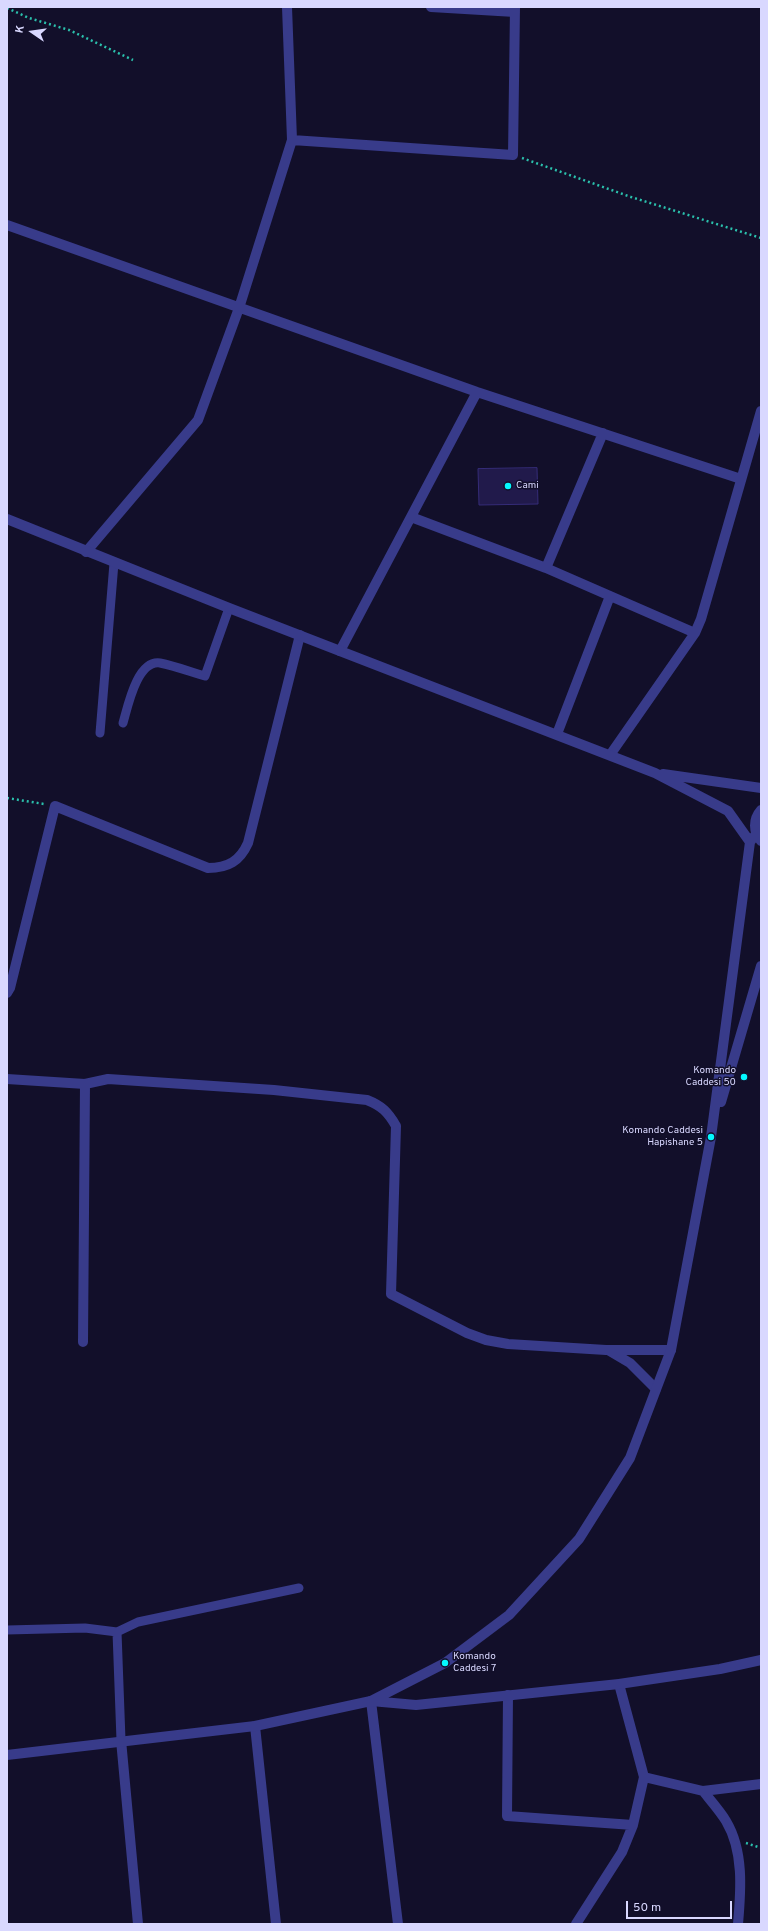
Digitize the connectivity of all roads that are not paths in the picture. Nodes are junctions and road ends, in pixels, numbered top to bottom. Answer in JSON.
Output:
{"nodes":[{"id":1,"x":287,"y":7,"type":"edge"},
{"id":2,"x":431,"y":7,"type":"edge"},
{"id":3,"x":515,"y":9,"type":"edge"},
{"id":4,"x":292,"y":140,"type":"junction"},
{"id":5,"x":7,"y":225,"type":"edge"},
{"id":6,"x":239,"y":308,"type":"junction"},
{"id":7,"x":476,"y":392,"type":"junction"},
{"id":8,"x":761,"y":411,"type":"edge"},
{"id":9,"x":603,"y":433,"type":"junction"},
{"id":10,"x":741,"y":479,"type":"junction"},
{"id":11,"x":411,"y":517,"type":"junction"},
{"id":12,"x":7,"y":519,"type":"edge"},
{"id":13,"x":86,"y":552,"type":"junction"},
{"id":14,"x":114,"y":563,"type":"junction"},
{"id":15,"x":546,"y":568,"type":"junction"},
{"id":16,"x":610,"y":596,"type":"junction"},
{"id":17,"x":229,"y":608,"type":"junction"},
{"id":18,"x":695,"y":632,"type":"junction"},
{"id":19,"x":300,"y":635,"type":"junction"},
{"id":20,"x":340,"y":651,"type":"junction"},
{"id":21,"x":123,"y":723,"type":"dead end"},
{"id":22,"x":100,"y":733,"type":"dead end"},
{"id":23,"x":557,"y":734,"type":"junction"},
{"id":24,"x":610,"y":755,"type":"junction"},
{"id":25,"x":655,"y":773,"type":"junction"},
{"id":26,"x":761,"y":788,"type":"edge"},
{"id":27,"x":761,"y":810,"type":"edge"},
{"id":28,"x":755,"y":839,"type":"edge"},
{"id":29,"x":761,"y":966,"type":"edge"},
{"id":30,"x":7,"y":993,"type":"edge"},
{"id":31,"x":7,"y":1079,"type":"edge"},
{"id":32,"x":84,"y":1084,"type":"junction"},
{"id":33,"x":711,"y":1137,"type":"junction"},
{"id":34,"x":83,"y":1342,"type":"dead end"},
{"id":35,"x":606,"y":1350,"type":"junction"},
{"id":36,"x":671,"y":1350,"type":"junction"},
{"id":37,"x":656,"y":1389,"type":"junction"},
{"id":38,"x":299,"y":1588,"type":"dead end"},
{"id":39,"x":7,"y":1630,"type":"edge"},
{"id":40,"x":117,"y":1632,"type":"junction"},
{"id":41,"x":761,"y":1660,"type":"edge"},
{"id":42,"x":619,"y":1684,"type":"junction"},
{"id":43,"x":508,"y":1695,"type":"junction"},
{"id":44,"x":371,"y":1700,"type":"junction"},
{"id":45,"x":255,"y":1726,"type":"junction"},
{"id":46,"x":121,"y":1740,"type":"junction"},
{"id":47,"x":7,"y":1755,"type":"edge"},
{"id":48,"x":644,"y":1777,"type":"junction"},
{"id":49,"x":761,"y":1784,"type":"edge"},
{"id":50,"x":703,"y":1791,"type":"junction"},
{"id":51,"x":633,"y":1825,"type":"junction"},
{"id":52,"x":138,"y":1924,"type":"edge"},
{"id":53,"x":276,"y":1924,"type":"edge"},
{"id":54,"x":398,"y":1924,"type":"edge"},
{"id":55,"x":576,"y":1924,"type":"edge"},
{"id":56,"x":738,"y":1924,"type":"edge"}],
"edges":[{"from":1,"to":4,"type":"street"},
{"from":2,"to":3,"type":"street"},
{"from":3,"to":4,"type":"street"},
{"from":4,"to":6,"type":"street"},
{"from":5,"to":6,"type":"street"},
{"from":6,"to":7,"type":"street"},
{"from":6,"to":13,"type":"street"},
{"from":7,"to":9,"type":"street"},
{"from":7,"to":11,"type":"street"},
{"from":8,"to":10,"type":"street"},
{"from":9,"to":10,"type":"street"},
{"from":9,"to":15,"type":"street"},
{"from":10,"to":18,"type":"street"},
{"from":11,"to":15,"type":"street"},
{"from":11,"to":20,"type":"street"},
{"from":12,"to":13,"type":"street"},
{"from":13,"to":14,"type":"street"},
{"from":14,"to":17,"type":"street"},
{"from":14,"to":22,"type":"lane"},
{"from":15,"to":16,"type":"street"},
{"from":16,"to":18,"type":"street"},
{"from":16,"to":23,"type":"street"},
{"from":17,"to":19,"type":"street"},
{"from":17,"to":21,"type":"lane"},
{"from":18,"to":24,"type":"street"},
{"from":19,"to":20,"type":"street"},
{"from":19,"to":30,"type":"street"},
{"from":20,"to":23,"type":"street"},
{"from":23,"to":24,"type":"street"},
{"from":24,"to":25,"type":"street"},
{"from":25,"to":26,"type":"street"},
{"from":25,"to":28,"type":"street"},
{"from":27,"to":28,"type":"street"},
{"from":28,"to":33,"type":"street"},
{"from":29,"to":33,"type":"street"},
{"from":31,"to":32,"type":"street"},
{"from":32,"to":34,"type":"street"},
{"from":32,"to":35,"type":"street"},
{"from":33,"to":36,"type":"street"},
{"from":35,"to":36,"type":"street"},
{"from":35,"to":37,"type":"street"},
{"from":36,"to":37,"type":"street"},
{"from":37,"to":44,"type":"street"},
{"from":38,"to":40,"type":"lane"},
{"from":39,"to":40,"type":"lane"},
{"from":40,"to":46,"type":"lane"},
{"from":41,"to":42,"type":"street"},
{"from":42,"to":43,"type":"street"},
{"from":42,"to":48,"type":"street"},
{"from":43,"to":44,"type":"street"},
{"from":43,"to":51,"type":"street"},
{"from":44,"to":45,"type":"street"},
{"from":44,"to":54,"type":"street"},
{"from":45,"to":46,"type":"street"},
{"from":45,"to":53,"type":"street"},
{"from":46,"to":47,"type":"street"},
{"from":46,"to":52,"type":"street"},
{"from":48,"to":50,"type":"street"},
{"from":48,"to":51,"type":"street"},
{"from":49,"to":50,"type":"street"},
{"from":50,"to":56,"type":"street"},
{"from":51,"to":55,"type":"street"}]}
